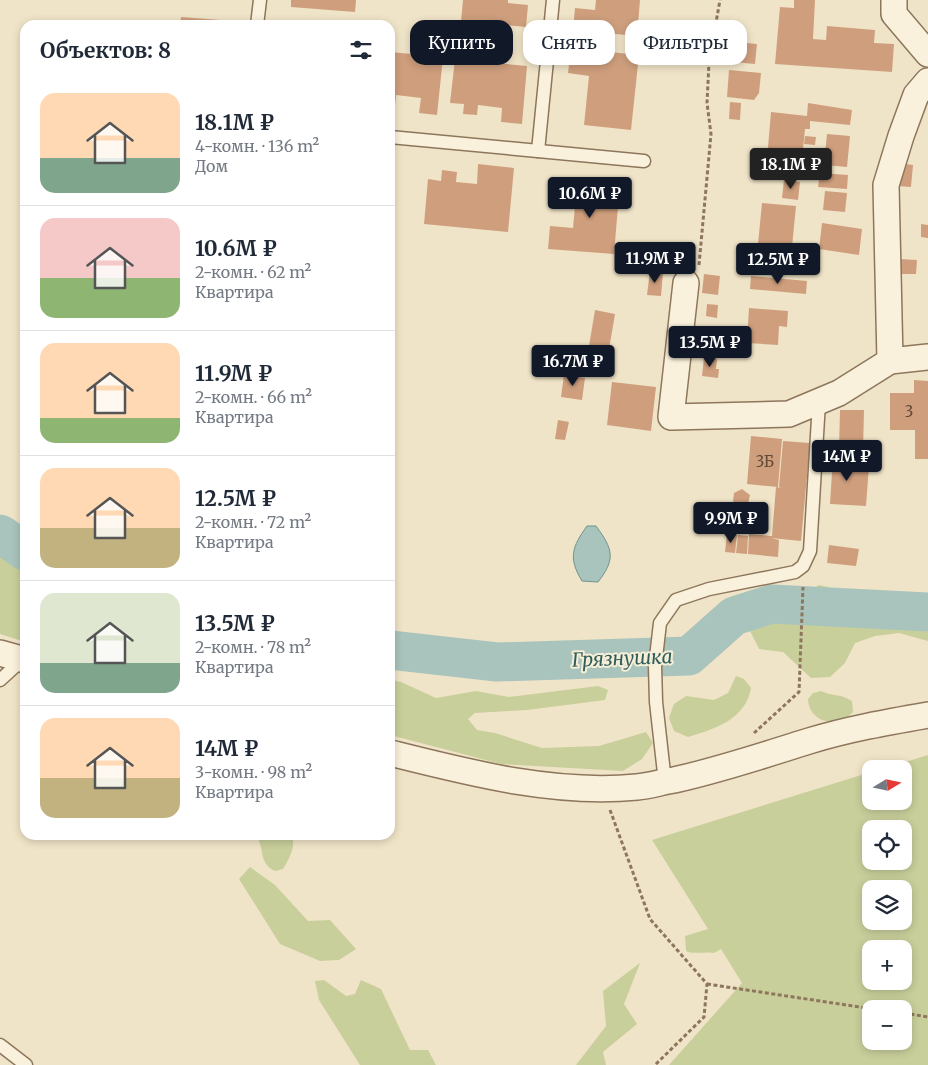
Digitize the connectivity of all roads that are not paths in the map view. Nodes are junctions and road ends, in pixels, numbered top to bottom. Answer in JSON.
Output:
{"nodes":[{"id":1,"x":260,"y":0,"type":"edge"},
{"id":2,"x":553,"y":0,"type":"edge"},
{"id":3,"x":894,"y":0,"type":"edge"},
{"id":4,"x":258,"y":20,"type":"edge"},
{"id":5,"x":928,"y":54,"type":"edge"},
{"id":6,"x":928,"y":81,"type":"edge"},
{"id":7,"x":395,"y":137,"type":"edge"},
{"id":8,"x":538,"y":151,"type":"junction"},
{"id":9,"x":644,"y":161,"type":"dead end"},
{"id":10,"x":686,"y":283,"type":"road end"},
{"id":11,"x":928,"y":357,"type":"edge"},
{"id":12,"x":890,"y":361,"type":"junction"},
{"id":13,"x":819,"y":402,"type":"junction"},
{"id":14,"x":16,"y":657,"type":"edge"},
{"id":15,"x":0,"y":680,"type":"edge"},
{"id":16,"x":928,"y":715,"type":"edge"},
{"id":17,"x":395,"y":754,"type":"edge"},
{"id":18,"x":665,"y":782,"type":"junction"},
{"id":19,"x":0,"y":1045,"type":"edge"},
{"id":20,"x":26,"y":1065,"type":"edge"}],
"edges":[{"from":1,"to":4,"type":"lane"},
{"from":2,"to":8,"type":"lane"},
{"from":3,"to":5,"type":"street"},
{"from":6,"to":12,"type":"street"},
{"from":7,"to":8,"type":"lane"},
{"from":8,"to":9,"type":"lane"},
{"from":10,"to":13,"type":"street"},
{"from":11,"to":12,"type":"street"},
{"from":12,"to":13,"type":"street"},
{"from":13,"to":18,"type":"lane"},
{"from":14,"to":15,"type":"lane"},
{"from":16,"to":18,"type":"street"},
{"from":17,"to":18,"type":"street"},
{"from":19,"to":20,"type":"lane"}]}
